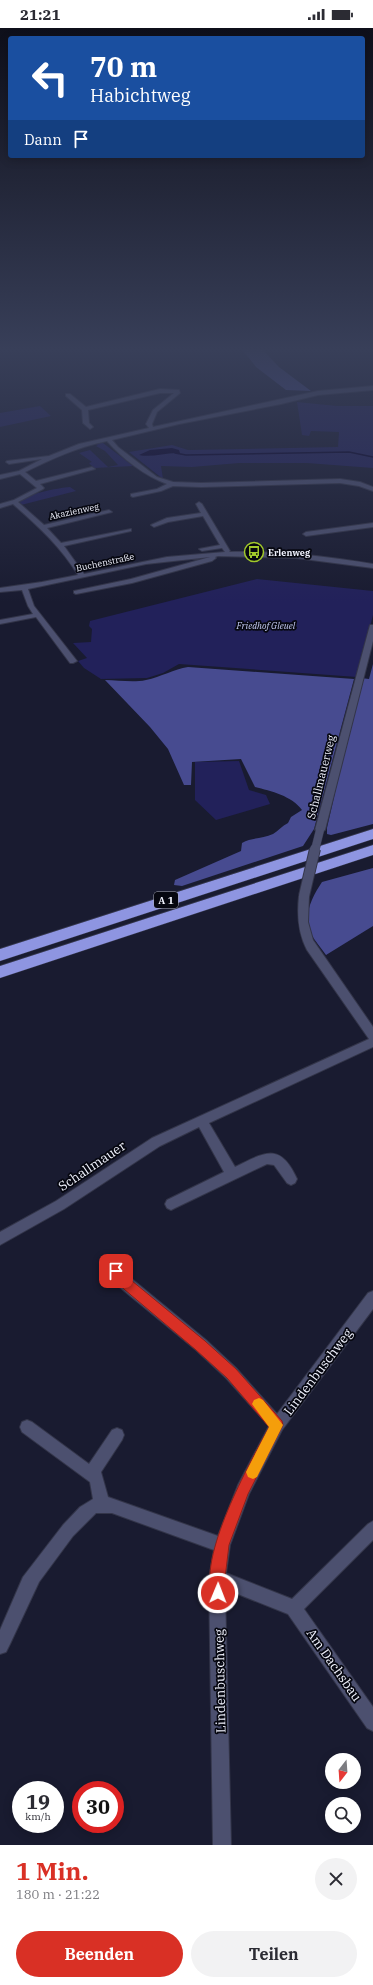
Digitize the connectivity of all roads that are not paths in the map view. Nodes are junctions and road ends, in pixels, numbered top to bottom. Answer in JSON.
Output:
{"nodes":[{"id":1,"x":135,"y":433,"type":"edge"},
{"id":2,"x":108,"y":439,"type":"junction"},
{"id":3,"x":49,"y":457,"type":"junction"},
{"id":4,"x":9,"y":462,"type":"dead end"},
{"id":5,"x":92,"y":469,"type":"dead end"},
{"id":6,"x":21,"y":472,"type":"junction"},
{"id":7,"x":0,"y":477,"type":"edge"},
{"id":8,"x":36,"y":484,"type":"junction"},
{"id":9,"x":172,"y":484,"type":"junction"},
{"id":10,"x":373,"y":489,"type":"edge"},
{"id":11,"x":133,"y":495,"type":"dead end"},
{"id":12,"x":15,"y":501,"type":"junction"},
{"id":13,"x":199,"y":504,"type":"dead end"},
{"id":14,"x":0,"y":506,"type":"edge"},
{"id":15,"x":109,"y":512,"type":"dead end"},
{"id":16,"x":204,"y":514,"type":"junction"},
{"id":17,"x":154,"y":525,"type":"dead end"},
{"id":18,"x":373,"y":525,"type":"edge"},
{"id":19,"x":43,"y":527,"type":"junction"},
{"id":20,"x":129,"y":530,"type":"dead end"},
{"id":21,"x":306,"y":534,"type":"dead end"},
{"id":22,"x":60,"y":545,"type":"junction"},
{"id":23,"x":224,"y":546,"type":"junction"},
{"id":24,"x":214,"y":554,"type":"junction"},
{"id":25,"x":228,"y":554,"type":"junction"},
{"id":26,"x":373,"y":566,"type":"edge"},
{"id":27,"x":82,"y":575,"type":"junction"},
{"id":28,"x":24,"y":588,"type":"junction"},
{"id":29,"x":0,"y":590,"type":"edge"},
{"id":30,"x":76,"y":592,"type":"dead end"},
{"id":31,"x":38,"y":615,"type":"junction"},
{"id":32,"x":0,"y":622,"type":"edge"},
{"id":33,"x":373,"y":627,"type":"edge"},
{"id":34,"x":73,"y":661,"type":"dead end"},
{"id":35,"x":373,"y":834,"type":"edge"},
{"id":36,"x":373,"y":850,"type":"edge"},
{"id":37,"x":0,"y":955,"type":"edge"},
{"id":38,"x":0,"y":972,"type":"edge"},
{"id":39,"x":373,"y":1036,"type":"edge"},
{"id":40,"x":373,"y":1042,"type":"edge"},
{"id":41,"x":202,"y":1121,"type":"junction"},
{"id":42,"x":232,"y":1174,"type":"junction"},
{"id":43,"x":290,"y":1179,"type":"dead end"},
{"id":44,"x":171,"y":1204,"type":"dead end"},
{"id":45,"x":0,"y":1239,"type":"edge"},
{"id":46,"x":111,"y":1261,"type":"dead end"},
{"id":47,"x":373,"y":1298,"type":"edge"},
{"id":48,"x":277,"y":1425,"type":"junction"},
{"id":49,"x":27,"y":1427,"type":"dead end"},
{"id":50,"x":117,"y":1435,"type":"dead end"},
{"id":51,"x":91,"y":1474,"type":"junction"},
{"id":52,"x":102,"y":1504,"type":"junction"},
{"id":53,"x":373,"y":1529,"type":"edge"},
{"id":54,"x":222,"y":1545,"type":"junction"},
{"id":55,"x":217,"y":1578,"type":"junction"},
{"id":56,"x":294,"y":1608,"type":"junction"},
{"id":57,"x":0,"y":1646,"type":"edge"},
{"id":58,"x":373,"y":1722,"type":"edge"},
{"id":59,"x":222,"y":1845,"type":"edge"}],
"edges":[{"from":1,"to":2,"type":"street"},
{"from":2,"to":3,"type":"street"},
{"from":2,"to":9,"type":"street"},
{"from":3,"to":4,"type":"street"},
{"from":3,"to":6,"type":"street"},
{"from":5,"to":8,"type":"street"},
{"from":6,"to":7,"type":"street"},
{"from":6,"to":8,"type":"street"},
{"from":8,"to":12,"type":"street"},
{"from":9,"to":10,"type":"street"},
{"from":9,"to":11,"type":"street"},
{"from":12,"to":14,"type":"street"},
{"from":12,"to":19,"type":"street"},
{"from":13,"to":16,"type":"street"},
{"from":15,"to":19,"type":"street","name":"Akazienweg"},
{"from":16,"to":17,"type":"street"},
{"from":16,"to":23,"type":"street"},
{"from":18,"to":21,"type":"street"},
{"from":19,"to":22,"type":"street"},
{"from":20,"to":22,"type":"street"},
{"from":22,"to":27,"type":"street"},
{"from":23,"to":25,"type":"street"},
{"from":23,"to":27,"type":"street","name":"Buchenstraße"},
{"from":24,"to":25,"type":"street","name":"Buchenstraße"},
{"from":24,"to":27,"type":"street","name":"Buchenstraße"},
{"from":24,"to":30,"type":"street"},
{"from":25,"to":26,"type":"street","name":"Buchenstraße"},
{"from":27,"to":28,"type":"street","name":"Buchenstraße"},
{"from":28,"to":29,"type":"street","name":"Buchenstraße"},
{"from":28,"to":31,"type":"street"},
{"from":31,"to":32,"type":"street"},
{"from":31,"to":34,"type":"street"},
{"from":33,"to":39,"type":"street","name":"Schallmauerweg","bridge":true},
{"from":35,"to":37,"type":"highway","number":"A 1"},
{"from":36,"to":38,"type":"highway","number":"A 1"},
{"from":40,"to":41,"type":"street","name":"Schallmauer"},
{"from":41,"to":42,"type":"street"},
{"from":41,"to":45,"type":"street","name":"Schallmauer"},
{"from":42,"to":43,"type":"street"},
{"from":42,"to":44,"type":"street"},
{"from":46,"to":48,"type":"street"},
{"from":47,"to":48,"type":"street","name":"Lindenbuschweg"},
{"from":48,"to":54,"type":"street","name":"Lindenbuschweg"},
{"from":49,"to":51,"type":"street"},
{"from":50,"to":51,"type":"street"},
{"from":51,"to":52,"type":"street"},
{"from":52,"to":54,"type":"street"},
{"from":52,"to":57,"type":"street"},
{"from":53,"to":56,"type":"street"},
{"from":54,"to":55,"type":"street","name":"Lindenbuschweg"},
{"from":55,"to":56,"type":"street"},
{"from":55,"to":59,"type":"street","name":"Lindenbuschweg"},
{"from":56,"to":58,"type":"street","name":"Am Dachsbau"}]}
